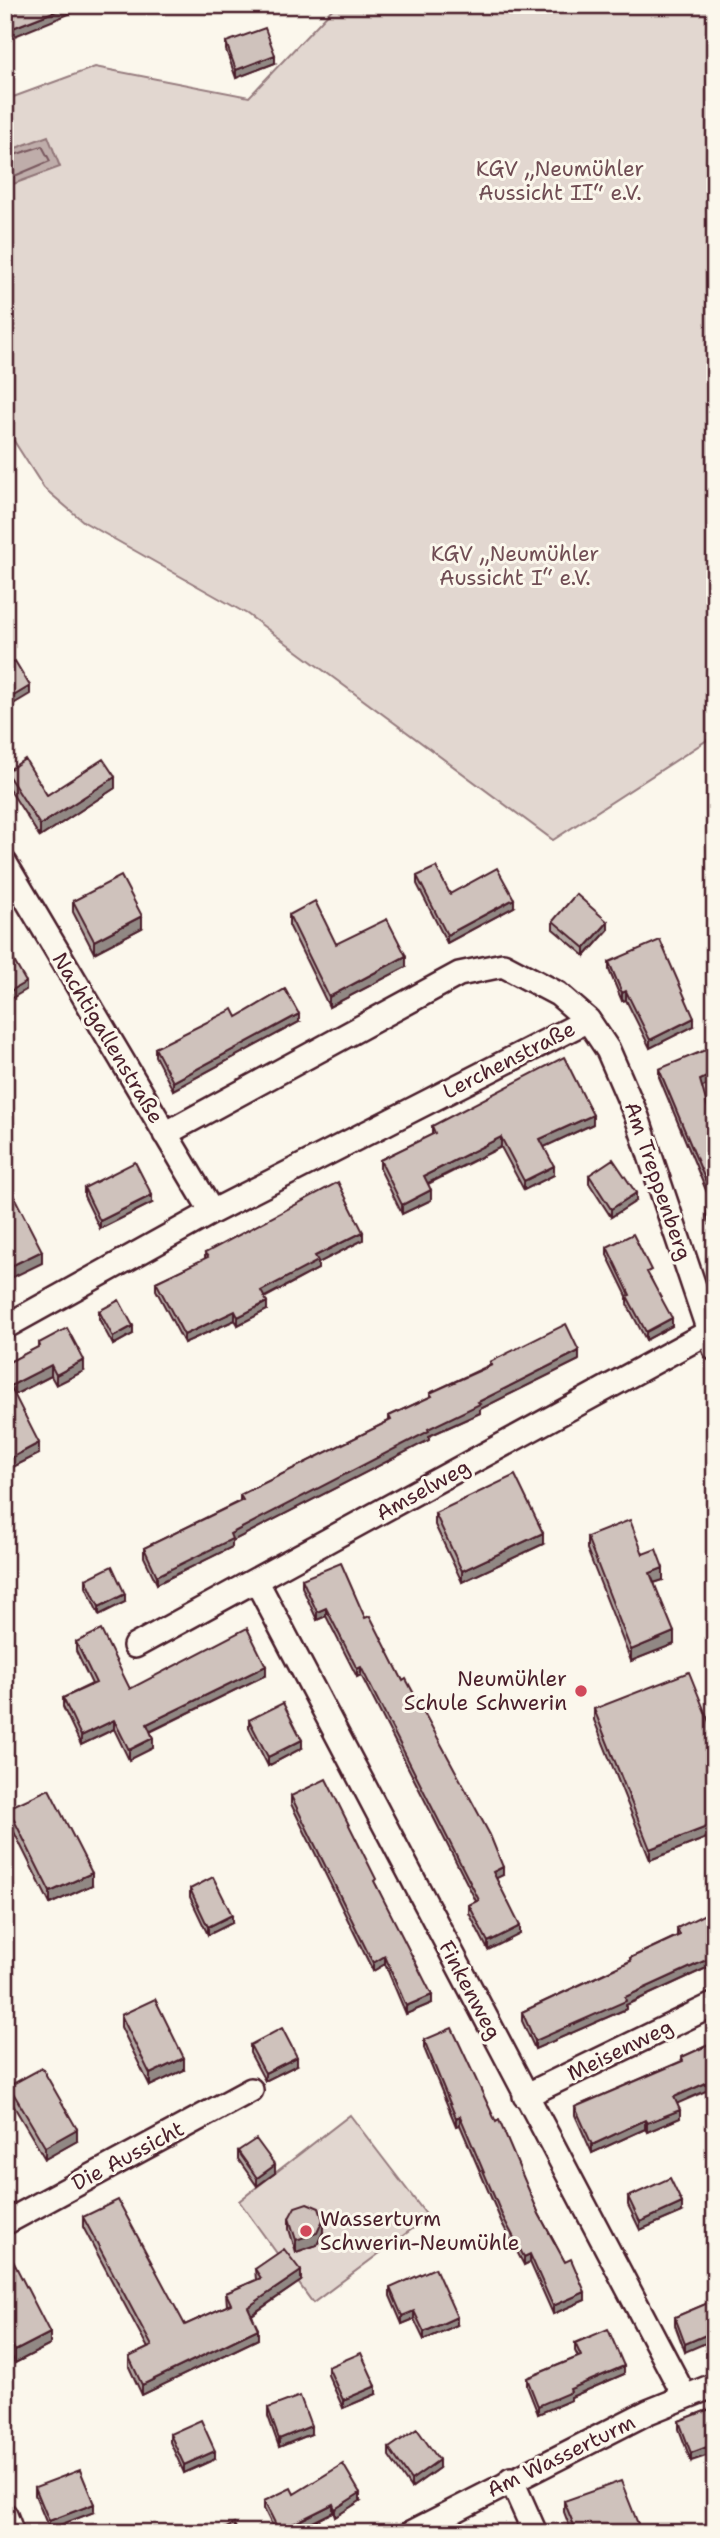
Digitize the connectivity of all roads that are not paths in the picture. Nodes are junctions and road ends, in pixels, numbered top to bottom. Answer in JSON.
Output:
{"nodes":[{"id":1,"x":5,"y":863,"type":"edge"},
{"id":2,"x":588,"y":1020,"type":"junction"},
{"id":3,"x":165,"y":1134,"type":"junction"},
{"id":4,"x":212,"y":1212,"type":"junction"},
{"id":5,"x":5,"y":1326,"type":"edge"},
{"id":6,"x":712,"y":1340,"type":"edge"},
{"id":7,"x":257,"y":1582,"type":"junction"},
{"id":8,"x":135,"y":1646,"type":"dead end"},
{"id":9,"x":715,"y":2004,"type":"edge"},
{"id":10,"x":251,"y":2090,"type":"dead end"},
{"id":11,"x":525,"y":2096,"type":"junction"},
{"id":12,"x":5,"y":2223,"type":"edge"},
{"id":13,"x":715,"y":2385,"type":"edge"},
{"id":14,"x":685,"y":2397,"type":"junction"},
{"id":15,"x":511,"y":2479,"type":"junction"},
{"id":16,"x":5,"y":2515,"type":"edge"},
{"id":17,"x":12,"y":2533,"type":"edge"},
{"id":18,"x":411,"y":2533,"type":"edge"},
{"id":19,"x":535,"y":2533,"type":"edge"}],
"edges":[{"from":1,"to":3,"type":"street","name":"Nachtigallenstraße"},
{"from":2,"to":3,"type":"street","name":"Lerchenstraße"},
{"from":2,"to":4,"type":"street","name":"Lerchenstraße"},
{"from":2,"to":6,"type":"street","name":"Am Treppenberg"},
{"from":3,"to":4,"type":"street","name":"Nachtigallenstraße"},
{"from":4,"to":5,"type":"street","name":"Lerchenstraße"},
{"from":6,"to":7,"type":"street","name":"Amselweg"},
{"from":7,"to":8,"type":"street","name":"Amselweg"},
{"from":7,"to":11,"type":"street","name":"Finkenweg"},
{"from":9,"to":11,"type":"street","name":"Meisenweg"},
{"from":10,"to":12,"type":"street","name":"Die Aussicht"},
{"from":11,"to":14,"type":"street","name":"Finkenweg"},
{"from":13,"to":14,"type":"street","name":"Am Wasserturm"},
{"from":14,"to":15,"type":"street","name":"Am Wasserturm"},
{"from":15,"to":18,"type":"street","name":"Am Wasserturm"},
{"from":15,"to":19,"type":"street"},
{"from":16,"to":17,"type":"street"}]}
